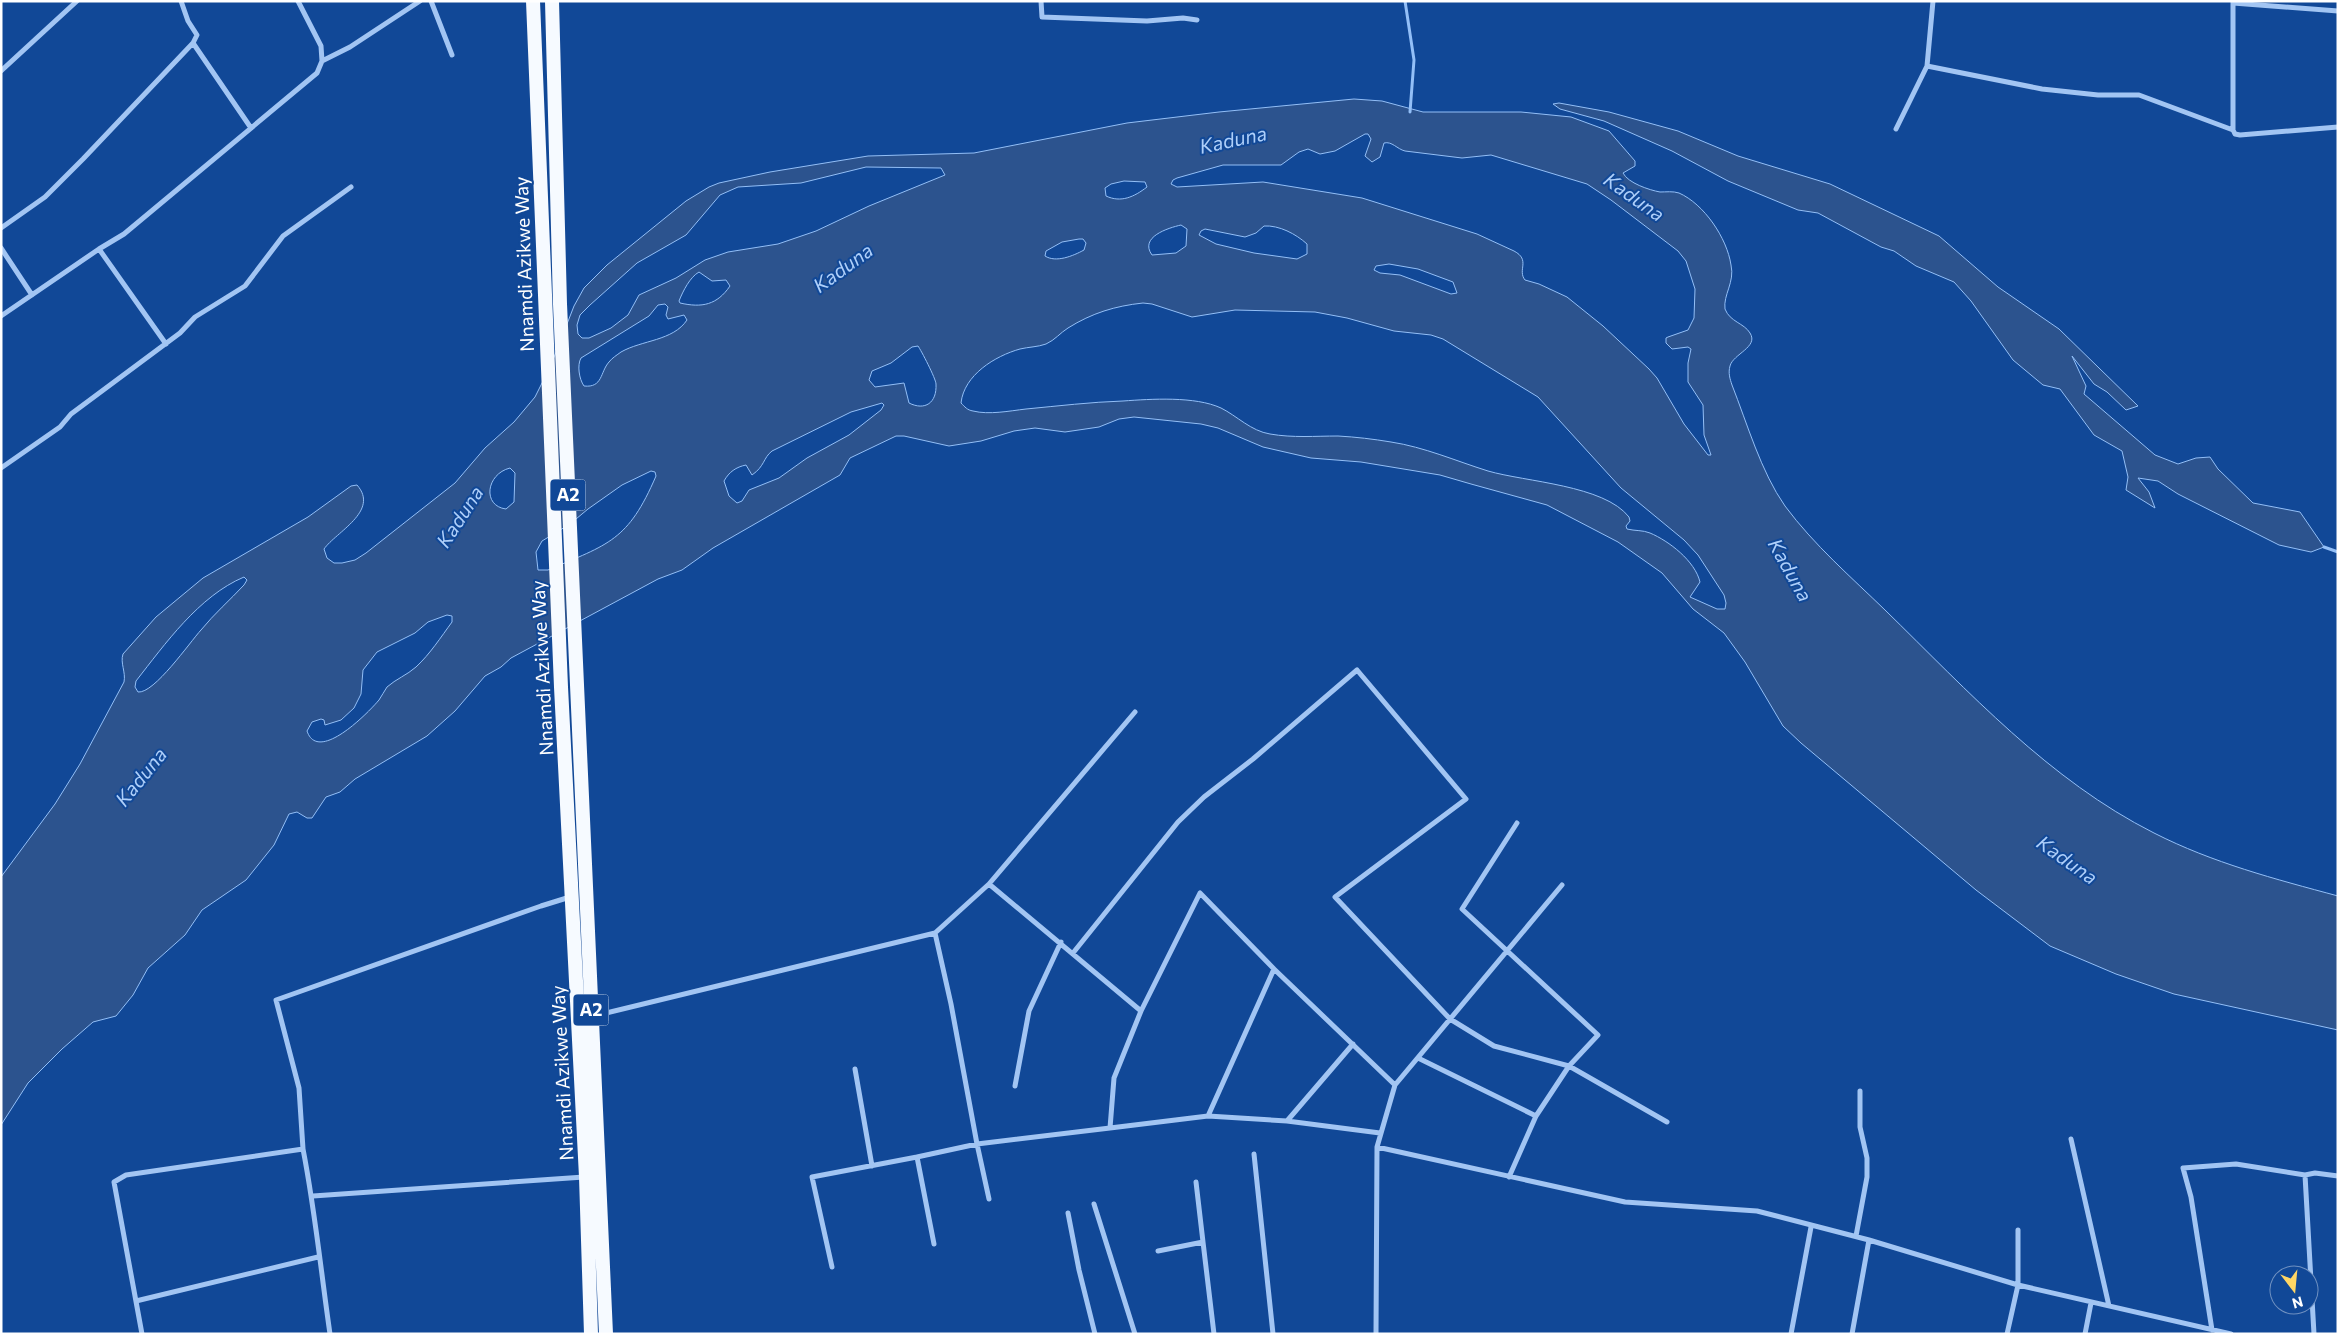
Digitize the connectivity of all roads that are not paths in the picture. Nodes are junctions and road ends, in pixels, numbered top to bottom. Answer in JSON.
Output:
{"nodes":[{"id":1,"x":77,"y":1,"type":"edge"},
{"id":2,"x":181,"y":1,"type":"edge"},
{"id":3,"x":298,"y":1,"type":"edge"},
{"id":4,"x":420,"y":1,"type":"edge"},
{"id":5,"x":431,"y":1,"type":"edge"},
{"id":6,"x":533,"y":1,"type":"edge"},
{"id":7,"x":552,"y":1,"type":"edge"},
{"id":8,"x":1041,"y":1,"type":"edge"},
{"id":9,"x":1933,"y":1,"type":"edge"},
{"id":10,"x":2233,"y":2,"type":"edge"},
{"id":11,"x":2338,"y":11,"type":"edge"},
{"id":12,"x":1197,"y":20,"type":"dead end"},
{"id":13,"x":192,"y":43,"type":"junction"},
{"id":14,"x":452,"y":55,"type":"dead end"},
{"id":15,"x":322,"y":61,"type":"junction"},
{"id":16,"x":1927,"y":66,"type":"junction"},
{"id":17,"x":1,"y":71,"type":"edge"},
{"id":18,"x":2338,"y":127,"type":"edge"},
{"id":19,"x":251,"y":128,"type":"junction"},
{"id":20,"x":1896,"y":129,"type":"dead end"},
{"id":21,"x":2233,"y":130,"type":"junction"},
{"id":22,"x":351,"y":187,"type":"dead end"},
{"id":23,"x":1,"y":228,"type":"edge"},
{"id":24,"x":1,"y":248,"type":"edge"},
{"id":25,"x":99,"y":249,"type":"junction"},
{"id":26,"x":32,"y":294,"type":"junction"},
{"id":27,"x":1,"y":316,"type":"edge"},
{"id":28,"x":166,"y":344,"type":"junction"},
{"id":29,"x":1,"y":468,"type":"edge"},
{"id":30,"x":1135,"y":712,"type":"dead end"},
{"id":31,"x":1517,"y":823,"type":"dead end"},
{"id":32,"x":989,"y":884,"type":"junction"},
{"id":33,"x":1562,"y":884,"type":"dead end"},
{"id":34,"x":571,"y":897,"type":"junction"},
{"id":35,"x":935,"y":934,"type":"junction"},
{"id":36,"x":1061,"y":942,"type":"junction"},
{"id":37,"x":1507,"y":951,"type":"junction"},
{"id":38,"x":1073,"y":953,"type":"junction"},
{"id":39,"x":1274,"y":969,"type":"junction"},
{"id":40,"x":1141,"y":1011,"type":"junction"},
{"id":41,"x":592,"y":1017,"type":"junction"},
{"id":42,"x":1450,"y":1019,"type":"junction"},
{"id":43,"x":1353,"y":1044,"type":"junction"},
{"id":44,"x":1418,"y":1058,"type":"junction"},
{"id":45,"x":1569,"y":1066,"type":"junction"},
{"id":46,"x":855,"y":1069,"type":"dead end"},
{"id":47,"x":1395,"y":1085,"type":"junction"},
{"id":48,"x":1015,"y":1086,"type":"dead end"},
{"id":49,"x":1860,"y":1091,"type":"dead end"},
{"id":50,"x":1208,"y":1116,"type":"junction"},
{"id":51,"x":1536,"y":1116,"type":"junction"},
{"id":52,"x":1287,"y":1121,"type":"junction"},
{"id":53,"x":1667,"y":1122,"type":"dead end"},
{"id":54,"x":1110,"y":1128,"type":"junction"},
{"id":55,"x":1380,"y":1133,"type":"junction"},
{"id":56,"x":2071,"y":1139,"type":"dead end"},
{"id":57,"x":976,"y":1144,"type":"junction"},
{"id":58,"x":1377,"y":1147,"type":"junction"},
{"id":59,"x":303,"y":1149,"type":"junction"},
{"id":60,"x":1254,"y":1154,"type":"dead end"},
{"id":61,"x":917,"y":1157,"type":"junction"},
{"id":62,"x":872,"y":1166,"type":"junction"},
{"id":63,"x":2305,"y":1175,"type":"junction"},
{"id":64,"x":2338,"y":1176,"type":"edge"},
{"id":65,"x":586,"y":1177,"type":"junction"},
{"id":66,"x":1509,"y":1177,"type":"junction"},
{"id":67,"x":1196,"y":1182,"type":"dead end"},
{"id":68,"x":312,"y":1196,"type":"junction"},
{"id":69,"x":989,"y":1200,"type":"dead end"},
{"id":70,"x":1094,"y":1204,"type":"dead end"},
{"id":71,"x":1068,"y":1213,"type":"dead end"},
{"id":72,"x":1811,"y":1226,"type":"junction"},
{"id":73,"x":2018,"y":1230,"type":"dead end"},
{"id":74,"x":1856,"y":1236,"type":"junction"},
{"id":75,"x":1870,"y":1240,"type":"junction"},
{"id":76,"x":1203,"y":1242,"type":"junction"},
{"id":77,"x":934,"y":1244,"type":"dead end"},
{"id":78,"x":1158,"y":1250,"type":"dead end"},
{"id":79,"x":318,"y":1257,"type":"junction"},
{"id":80,"x":832,"y":1267,"type":"dead end"},
{"id":81,"x":2018,"y":1285,"type":"junction"},
{"id":82,"x":136,"y":1301,"type":"junction"},
{"id":83,"x":2091,"y":1304,"type":"junction"},
{"id":84,"x":2109,"y":1306,"type":"junction"},
{"id":85,"x":2212,"y":1330,"type":"junction"},
{"id":86,"x":142,"y":1334,"type":"edge"},
{"id":87,"x":330,"y":1334,"type":"edge"},
{"id":88,"x":591,"y":1334,"type":"edge"},
{"id":89,"x":606,"y":1334,"type":"edge"},
{"id":90,"x":1095,"y":1334,"type":"edge"},
{"id":91,"x":1135,"y":1334,"type":"edge"},
{"id":92,"x":1214,"y":1334,"type":"edge"},
{"id":93,"x":1273,"y":1334,"type":"edge"},
{"id":94,"x":1376,"y":1334,"type":"edge"},
{"id":95,"x":1792,"y":1334,"type":"edge"},
{"id":96,"x":1852,"y":1334,"type":"edge"},
{"id":97,"x":2007,"y":1334,"type":"edge"},
{"id":98,"x":2085,"y":1334,"type":"edge"},
{"id":99,"x":2231,"y":1334,"type":"edge"},
{"id":100,"x":2314,"y":1334,"type":"edge"}],
"edges":[{"from":1,"to":17,"type":"street"},
{"from":2,"to":13,"type":"street"},
{"from":3,"to":15,"type":"street"},
{"from":4,"to":15,"type":"street"},
{"from":5,"to":14,"type":"street"},
{"from":6,"to":34,"type":"highway","name":"Nnamdi Azikwe Way","number":"A2"},
{"from":7,"to":41,"type":"highway","name":"Nnamdi Azikwe Way","number":"A2"},
{"from":8,"to":12,"type":"street"},
{"from":9,"to":16,"type":"street"},
{"from":10,"to":11,"type":"street"},
{"from":10,"to":21,"type":"street"},
{"from":13,"to":19,"type":"street"},
{"from":13,"to":23,"type":"street"},
{"from":15,"to":19,"type":"street"},
{"from":16,"to":20,"type":"street"},
{"from":16,"to":21,"type":"street"},
{"from":18,"to":21,"type":"street"},
{"from":19,"to":25,"type":"street"},
{"from":22,"to":28,"type":"street"},
{"from":24,"to":26,"type":"street"},
{"from":25,"to":26,"type":"street"},
{"from":25,"to":28,"type":"street"},
{"from":26,"to":27,"type":"street"},
{"from":28,"to":29,"type":"street"},
{"from":30,"to":32,"type":"street"},
{"from":31,"to":37,"type":"street"},
{"from":32,"to":35,"type":"street"},
{"from":32,"to":36,"type":"street"},
{"from":33,"to":37,"type":"street"},
{"from":34,"to":59,"type":"street"},
{"from":34,"to":65,"type":"highway","name":"Nnamdi Azikwe Way","number":"A2"},
{"from":35,"to":41,"type":"street"},
{"from":35,"to":57,"type":"street"},
{"from":36,"to":38,"type":"street"},
{"from":36,"to":48,"type":"street"},
{"from":37,"to":42,"type":"street"},
{"from":37,"to":45,"type":"street"},
{"from":38,"to":40,"type":"street"},
{"from":38,"to":42,"type":"street"},
{"from":39,"to":40,"type":"street"},
{"from":39,"to":43,"type":"street"},
{"from":39,"to":50,"type":"street"},
{"from":40,"to":54,"type":"street"},
{"from":41,"to":89,"type":"highway","name":"Nnamdi Azikwe Way","number":"A2"},
{"from":42,"to":44,"type":"street"},
{"from":42,"to":45,"type":"street"},
{"from":43,"to":47,"type":"street"},
{"from":43,"to":52,"type":"street"},
{"from":44,"to":47,"type":"street"},
{"from":44,"to":51,"type":"street"},
{"from":45,"to":51,"type":"street"},
{"from":45,"to":53,"type":"street"},
{"from":46,"to":62,"type":"street"},
{"from":47,"to":55,"type":"street"},
{"from":49,"to":74,"type":"street"},
{"from":50,"to":52,"type":"street"},
{"from":50,"to":54,"type":"street"},
{"from":51,"to":66,"type":"street"},
{"from":52,"to":55,"type":"street"},
{"from":54,"to":57,"type":"street"},
{"from":55,"to":58,"type":"street"},
{"from":56,"to":84,"type":"street"},
{"from":57,"to":61,"type":"street"},
{"from":57,"to":69,"type":"street"},
{"from":58,"to":66,"type":"street"},
{"from":58,"to":94,"type":"street"},
{"from":59,"to":68,"type":"street"},
{"from":59,"to":82,"type":"street"},
{"from":60,"to":93,"type":"street"},
{"from":61,"to":62,"type":"street"},
{"from":61,"to":77,"type":"street"},
{"from":62,"to":80,"type":"street"},
{"from":63,"to":64,"type":"street"},
{"from":63,"to":85,"type":"street"},
{"from":63,"to":100,"type":"street"},
{"from":65,"to":68,"type":"street"},
{"from":65,"to":88,"type":"highway","name":"Nnamdi Azikwe Way","number":"A2"},
{"from":66,"to":72,"type":"street"},
{"from":67,"to":76,"type":"street"},
{"from":68,"to":79,"type":"street"},
{"from":70,"to":91,"type":"street"},
{"from":71,"to":90,"type":"street"},
{"from":72,"to":74,"type":"street"},
{"from":72,"to":95,"type":"street"},
{"from":73,"to":81,"type":"street"},
{"from":74,"to":75,"type":"street"},
{"from":75,"to":81,"type":"street"},
{"from":75,"to":96,"type":"street"},
{"from":76,"to":78,"type":"street"},
{"from":76,"to":92,"type":"street"},
{"from":79,"to":82,"type":"street"},
{"from":79,"to":87,"type":"street"},
{"from":81,"to":83,"type":"street"},
{"from":81,"to":97,"type":"street"},
{"from":82,"to":86,"type":"street"},
{"from":83,"to":84,"type":"street"},
{"from":83,"to":98,"type":"street"},
{"from":84,"to":85,"type":"street"},
{"from":85,"to":99,"type":"street"}]}
